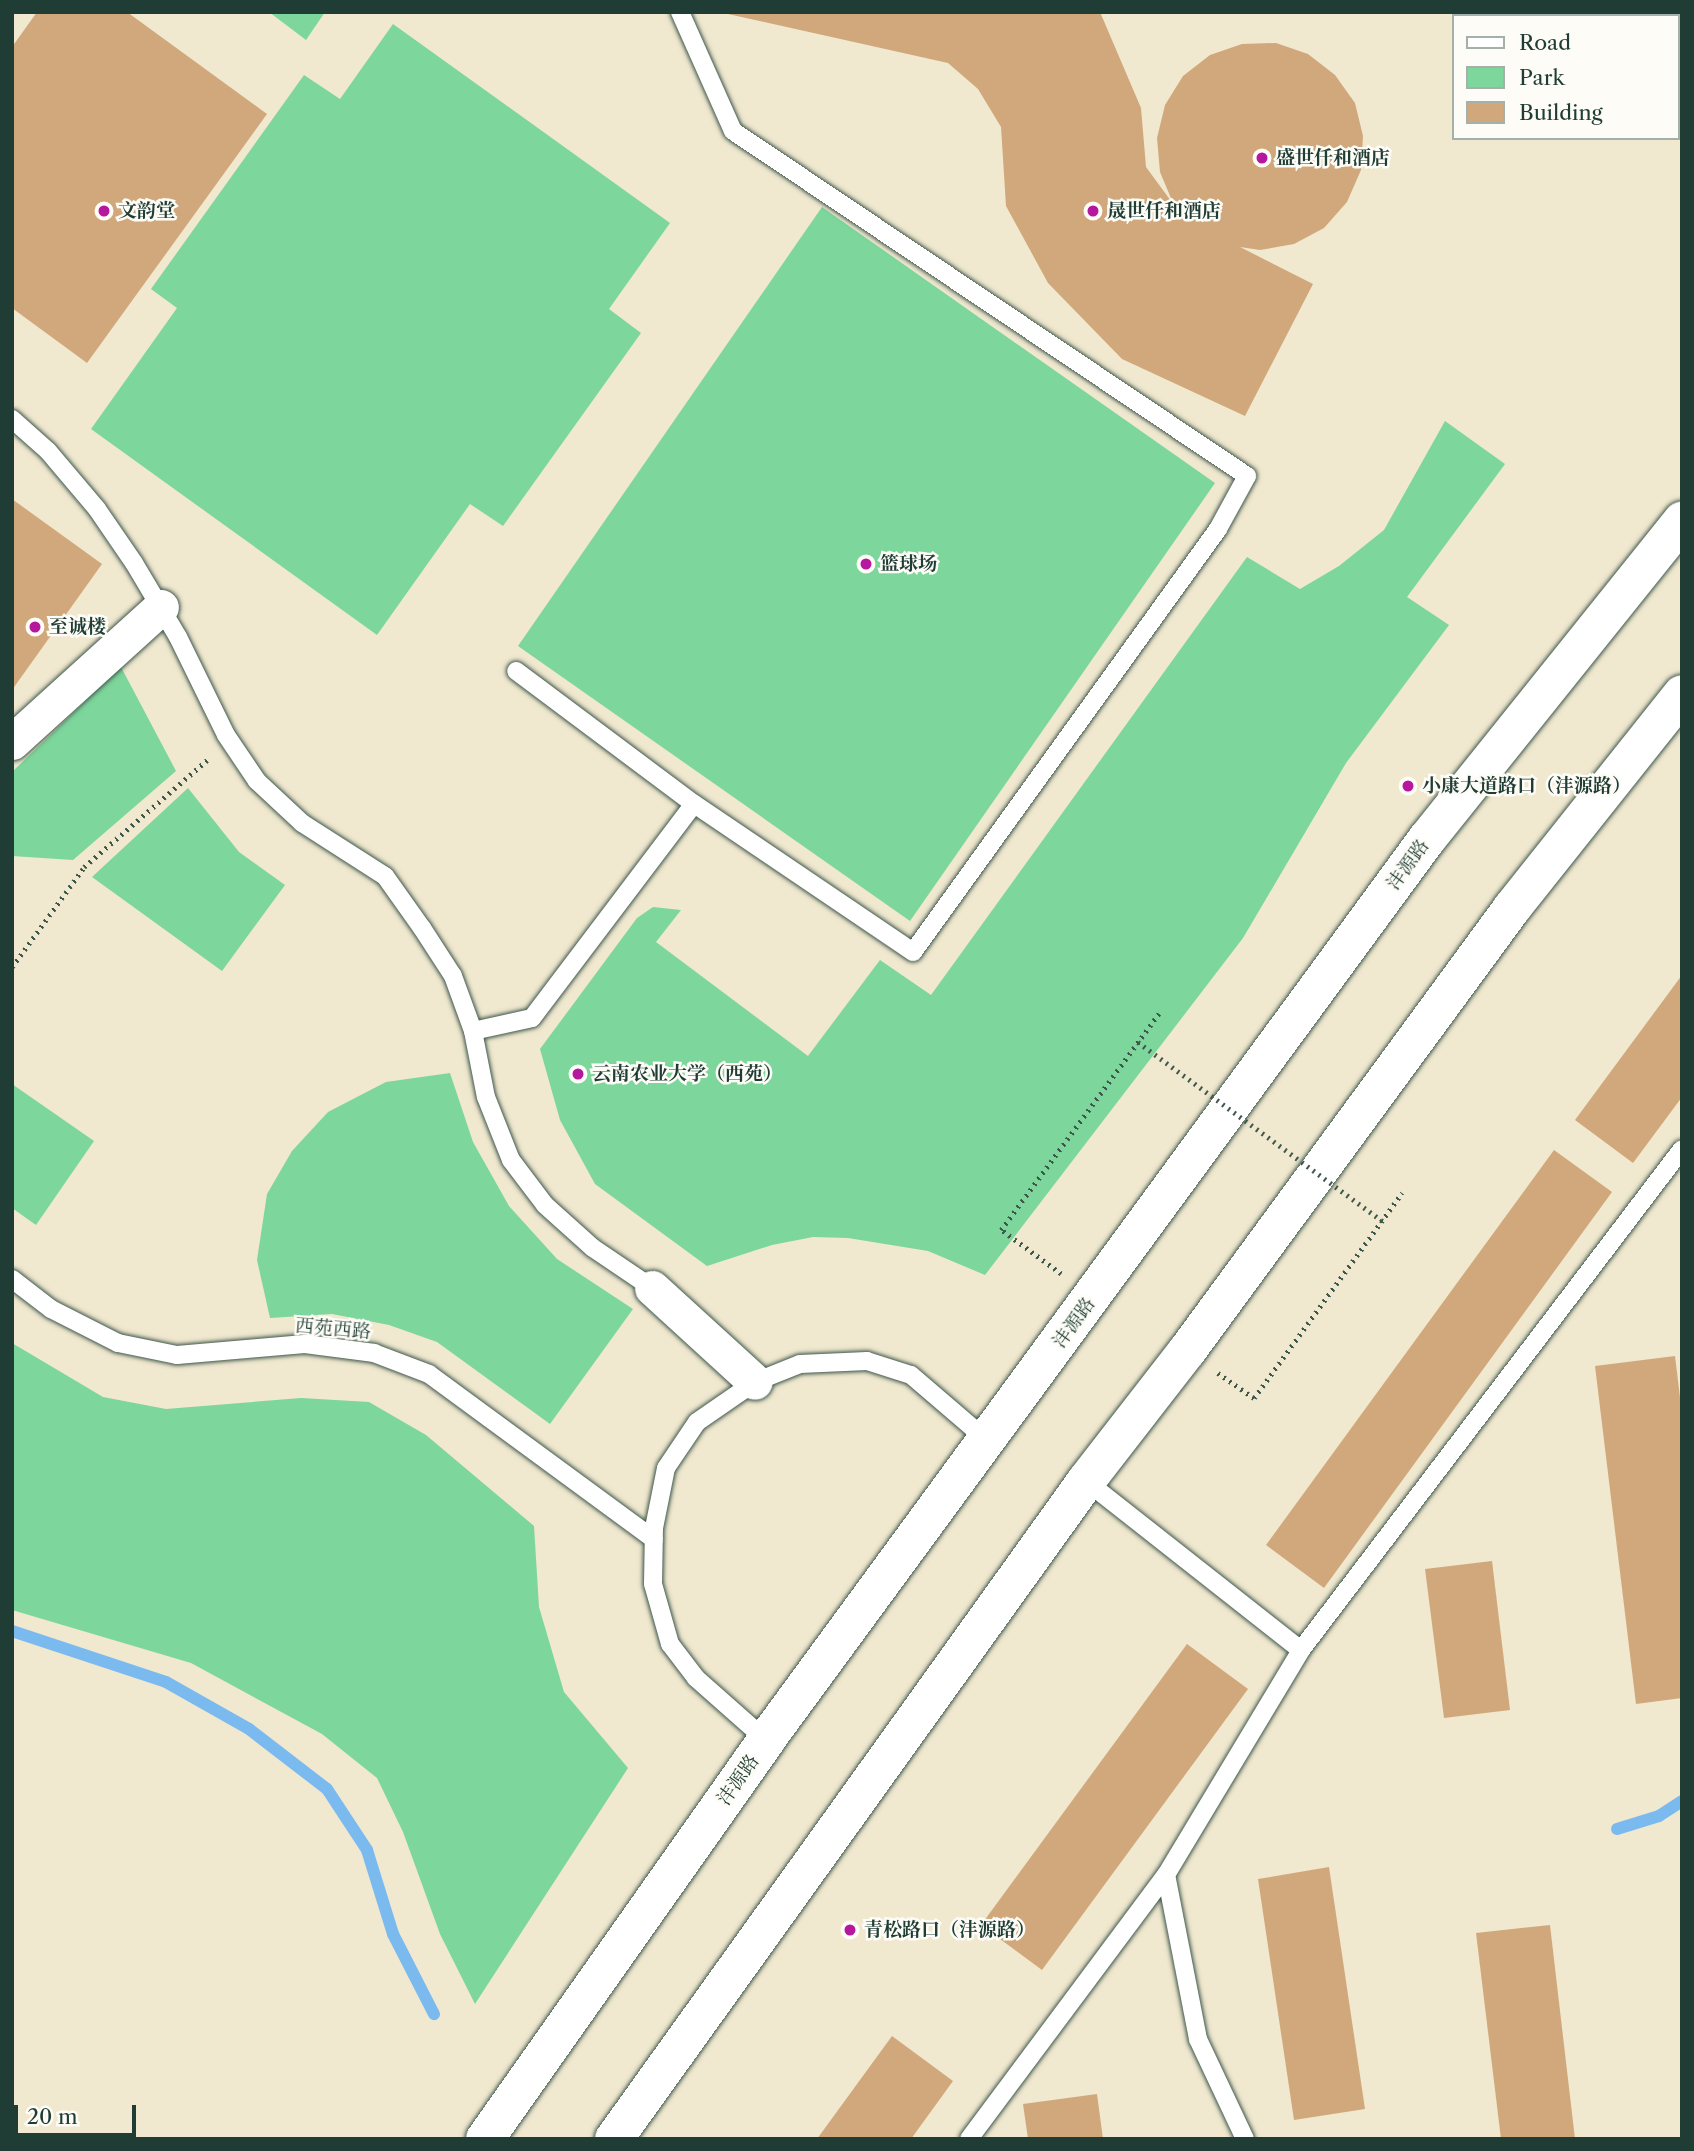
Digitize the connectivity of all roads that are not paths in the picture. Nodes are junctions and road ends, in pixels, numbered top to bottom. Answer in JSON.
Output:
{"nodes":[{"id":1,"x":680,"y":12,"type":"edge"},
{"id":2,"x":12,"y":419,"type":"edge"},
{"id":3,"x":1682,"y":521,"type":"edge"},
{"id":4,"x":160,"y":607,"type":"junction"},
{"id":5,"x":516,"y":671,"type":"dead end"},
{"id":6,"x":1682,"y":694,"type":"edge"},
{"id":7,"x":12,"y":742,"type":"edge"},
{"id":8,"x":694,"y":804,"type":"junction"},
{"id":9,"x":473,"y":1031,"type":"junction"},
{"id":10,"x":1682,"y":1149,"type":"edge"},
{"id":11,"x":12,"y":1279,"type":"edge"},
{"id":12,"x":652,"y":1288,"type":"joint"},
{"id":13,"x":755,"y":1382,"type":"junction"},
{"id":14,"x":988,"y":1441,"type":"junction"},
{"id":15,"x":1086,"y":1481,"type":"junction"},
{"id":16,"x":654,"y":1539,"type":"junction"},
{"id":17,"x":1301,"y":1650,"type":"junction"},
{"id":18,"x":766,"y":1740,"type":"junction"},
{"id":19,"x":1167,"y":1875,"type":"junction"},
{"id":20,"x":485,"y":2139,"type":"edge"},
{"id":21,"x":614,"y":2139,"type":"edge"},
{"id":22,"x":969,"y":2139,"type":"edge"},
{"id":23,"x":1245,"y":2139,"type":"edge"}],
"edges":[{"from":1,"to":8,"type":"lane"},
{"from":2,"to":4,"type":"lane"},
{"from":3,"to":14,"type":"main road","name":"沣源路"},
{"from":4,"to":7,"type":"street"},
{"from":4,"to":9,"type":"lane"},
{"from":5,"to":8,"type":"lane"},
{"from":6,"to":15,"type":"main road"},
{"from":8,"to":9,"type":"lane"},
{"from":9,"to":12,"type":"lane"},
{"from":10,"to":17,"type":"lane"},
{"from":11,"to":16,"type":"lane","name":"西苑西路"},
{"from":12,"to":13,"type":"street"},
{"from":13,"to":14,"type":"lane"},
{"from":13,"to":16,"type":"lane"},
{"from":14,"to":18,"type":"main road","name":"沣源路"},
{"from":15,"to":17,"type":"lane"},
{"from":15,"to":21,"type":"main road"},
{"from":16,"to":18,"type":"lane"},
{"from":17,"to":19,"type":"lane"},
{"from":18,"to":20,"type":"main road","name":"沣源路"},
{"from":19,"to":22,"type":"lane"},
{"from":19,"to":23,"type":"lane"}]}
